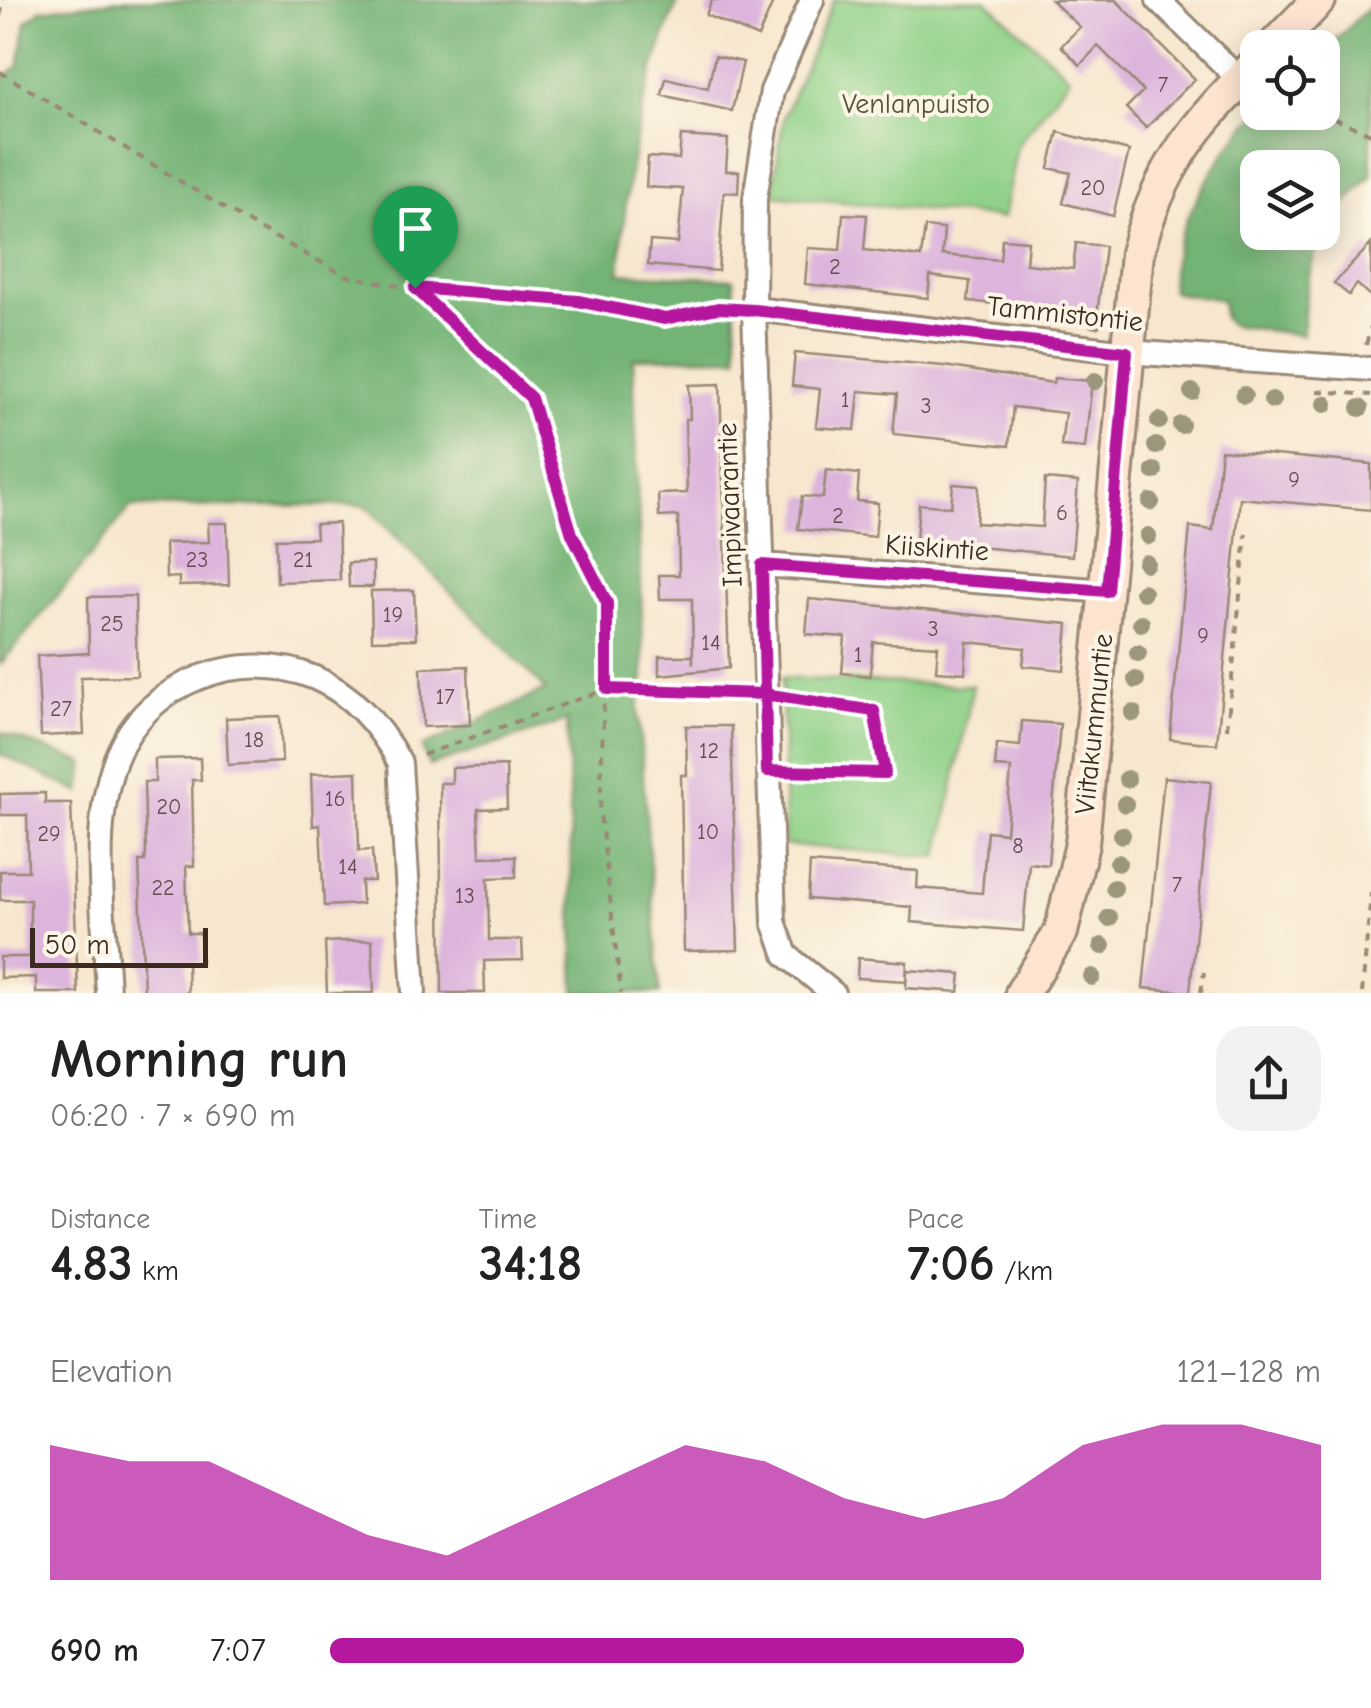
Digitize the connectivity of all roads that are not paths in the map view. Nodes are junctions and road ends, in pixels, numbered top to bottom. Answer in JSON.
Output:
{"nodes":[{"id":1,"x":812,"y":0,"type":"edge"},
{"id":2,"x":1158,"y":0,"type":"edge"},
{"id":3,"x":1319,"y":0,"type":"edge"},
{"id":4,"x":1290,"y":30,"type":"edge"},
{"id":5,"x":1240,"y":64,"type":"edge"},
{"id":6,"x":1240,"y":81,"type":"edge"},
{"id":7,"x":754,"y":310,"type":"junction"},
{"id":8,"x":1127,"y":352,"type":"junction"},
{"id":9,"x":1368,"y":359,"type":"edge"},
{"id":10,"x":762,"y":565,"type":"junction"},
{"id":11,"x":1107,"y":591,"type":"junction"},
{"id":12,"x":108,"y":993,"type":"edge"},
{"id":13,"x":414,"y":993,"type":"edge"},
{"id":14,"x":834,"y":993,"type":"edge"},
{"id":15,"x":1022,"y":993,"type":"edge"}],
"edges":[{"from":1,"to":7,"type":"street","name":"Impivaarantie"},
{"from":2,"to":5,"type":"street"},
{"from":3,"to":4,"type":"street"},
{"from":6,"to":8,"type":"street","name":"Viitakummuntie"},
{"from":7,"to":8,"type":"street","name":"Tammistontie"},
{"from":7,"to":10,"type":"street","name":"Impivaarantie"},
{"from":8,"to":9,"type":"street","name":"Tammistontie"},
{"from":8,"to":11,"type":"street","name":"Viitakummuntie"},
{"from":10,"to":11,"type":"street","name":"Kiiskintie"},
{"from":10,"to":14,"type":"street","name":"Impivaarantie"},
{"from":11,"to":15,"type":"street","name":"Viitakummuntie"},
{"from":12,"to":13,"type":"street"}]}
